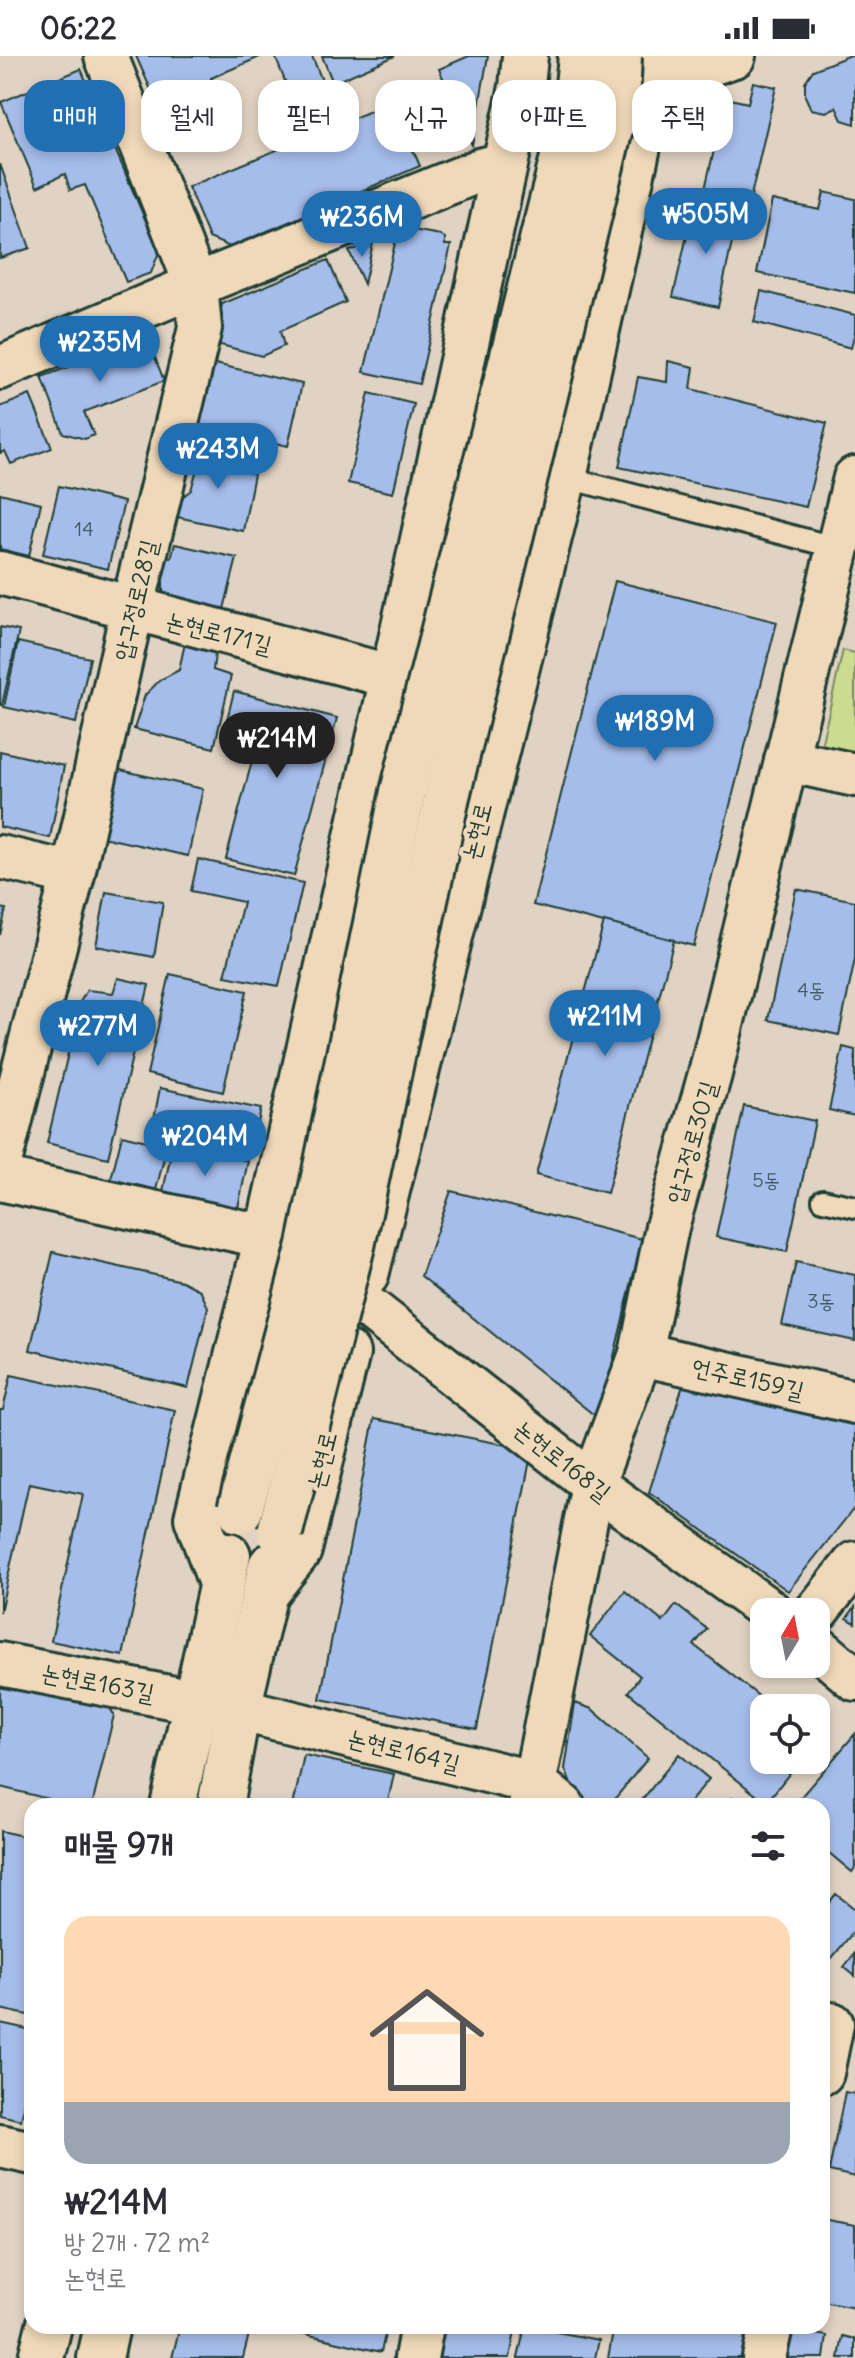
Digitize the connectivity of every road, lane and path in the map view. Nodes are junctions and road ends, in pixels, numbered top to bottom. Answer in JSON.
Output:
{"nodes":[{"id":1,"x":106,"y":56,"type":"edge"},
{"id":2,"x":581,"y":56,"type":"edge"},
{"id":3,"x":619,"y":56,"type":"edge"},
{"id":4,"x":734,"y":56,"type":"edge"},
{"id":5,"x":524,"y":72,"type":"edge"},
{"id":6,"x":662,"y":80,"type":"edge"},
{"id":7,"x":632,"y":111,"type":"edge"},
{"id":8,"x":635,"y":152,"type":"edge"},
{"id":9,"x":500,"y":179,"type":"junction"},
{"id":10,"x":623,"y":210,"type":"junction"},
{"id":11,"x":196,"y":285,"type":"junction"},
{"id":12,"x":0,"y":368,"type":"edge"},
{"id":13,"x":564,"y":477,"type":"junction"},
{"id":14,"x":855,"y":478,"type":"edge"},
{"id":15,"x":838,"y":548,"type":"junction"},
{"id":16,"x":0,"y":573,"type":"edge"},
{"id":17,"x":132,"y":610,"type":"junction"},
{"id":18,"x":393,"y":677,"type":"junction"},
{"id":19,"x":786,"y":760,"type":"junction"},
{"id":20,"x":855,"y":775,"type":"edge"},
{"id":21,"x":0,"y":857,"type":"edge"},
{"id":22,"x":73,"y":874,"type":"junction"},
{"id":23,"x":0,"y":1163,"type":"edge"},
{"id":24,"x":0,"y":1179,"type":"edge"},
{"id":25,"x":823,"y":1200,"type":"dead end"},
{"id":26,"x":855,"y":1207,"type":"edge"},
{"id":27,"x":267,"y":1237,"type":"junction"},
{"id":28,"x":360,"y":1301,"type":"junction"},
{"id":29,"x":641,"y":1354,"type":"junction"},
{"id":30,"x":855,"y":1402,"type":"edge"},
{"id":31,"x":593,"y":1484,"type":"junction"},
{"id":32,"x":855,"y":1563,"type":"edge"},
{"id":33,"x":221,"y":1583,"type":"junction"},
{"id":34,"x":265,"y":1593,"type":"junction"},
{"id":35,"x":752,"y":1598,"type":"edge"},
{"id":36,"x":827,"y":1598,"type":"edge"},
{"id":37,"x":830,"y":1658,"type":"edge"},
{"id":38,"x":0,"y":1664,"type":"edge"},
{"id":39,"x":855,"y":1679,"type":"edge"},
{"id":40,"x":195,"y":1702,"type":"junction"},
{"id":41,"x":238,"y":1709,"type":"junction"},
{"id":42,"x":175,"y":1798,"type":"edge"},
{"id":43,"x":221,"y":1798,"type":"edge"},
{"id":44,"x":543,"y":1798,"type":"edge"},
{"id":45,"x":836,"y":2028,"type":"edge"},
{"id":46,"x":830,"y":2047,"type":"edge"},
{"id":47,"x":0,"y":2146,"type":"edge"},
{"id":48,"x":24,"y":2151,"type":"edge"},
{"id":49,"x":47,"y":2334,"type":"edge"},
{"id":50,"x":105,"y":2334,"type":"edge"},
{"id":51,"x":420,"y":2334,"type":"edge"},
{"id":52,"x":769,"y":2334,"type":"edge"},
{"id":53,"x":41,"y":2358,"type":"edge"},
{"id":54,"x":100,"y":2358,"type":"edge"},
{"id":55,"x":416,"y":2358,"type":"edge"},
{"id":56,"x":764,"y":2358,"type":"edge"}],
"edges":[{"from":1,"to":11,"type":"street","name":"압구정로28길"},
{"from":2,"to":33,"type":"main road","bridge":true},
{"from":3,"to":34,"type":"main road","name":"논현로","bridge":true},
{"from":4,"to":6,"type":"street"},
{"from":5,"to":7,"type":"main road"},
{"from":5,"to":9,"type":"main road"},
{"from":8,"to":10,"type":"main road","name":"논현로"},
{"from":9,"to":10,"type":"main road"},
{"from":9,"to":11,"type":"street"},
{"from":9,"to":18,"type":"main road"},
{"from":10,"to":13,"type":"main road","name":"논현로"},
{"from":11,"to":12,"type":"street"},
{"from":11,"to":17,"type":"street","name":"압구정로28길"},
{"from":13,"to":15,"type":"lane"},
{"from":13,"to":28,"type":"main road","name":"논현로"},
{"from":14,"to":15,"type":"street","name":"압구정로30길"},
{"from":15,"to":19,"type":"street","name":"압구정로30길"},
{"from":16,"to":17,"type":"street","name":"논현로171길"},
{"from":17,"to":18,"type":"street","name":"논현로171길"},
{"from":17,"to":22,"type":"street","name":"압구정로28길"},
{"from":18,"to":27,"type":"main road"},
{"from":19,"to":20,"type":"street"},
{"from":19,"to":29,"type":"street","name":"압구정로30길"},
{"from":21,"to":22,"type":"street"},
{"from":22,"to":23,"type":"street","name":"압구정로28길"},
{"from":24,"to":27,"type":"street"},
{"from":25,"to":26,"type":"lane"},
{"from":27,"to":33,"type":"main road"},
{"from":28,"to":31,"type":"street","name":"논현로168길"},
{"from":28,"to":34,"type":"main road","name":"논현로"},
{"from":29,"to":30,"type":"street","name":"언주로159길"},
{"from":29,"to":31,"type":"street","name":"압구정로30길"},
{"from":31,"to":35,"type":"street","name":"논현로168길"},
{"from":31,"to":44,"type":"street","name":"압구정로30길"},
{"from":32,"to":36,"type":"street"},
{"from":33,"to":40,"type":"main road"},
{"from":34,"to":41,"type":"main road","name":"논현로"},
{"from":37,"to":39,"type":"street"},
{"from":38,"to":40,"type":"street","name":"논현로163길"},
{"from":40,"to":42,"type":"main road"},
{"from":41,"to":43,"type":"main road","name":"논현로"},
{"from":41,"to":44,"type":"street","name":"논현로164길"},
{"from":45,"to":46,"type":"street"},
{"from":47,"to":48,"type":"street"},
{"from":49,"to":53,"type":"main road"},
{"from":50,"to":54,"type":"main road"},
{"from":51,"to":55,"type":"street"},
{"from":52,"to":56,"type":"street"}]}
